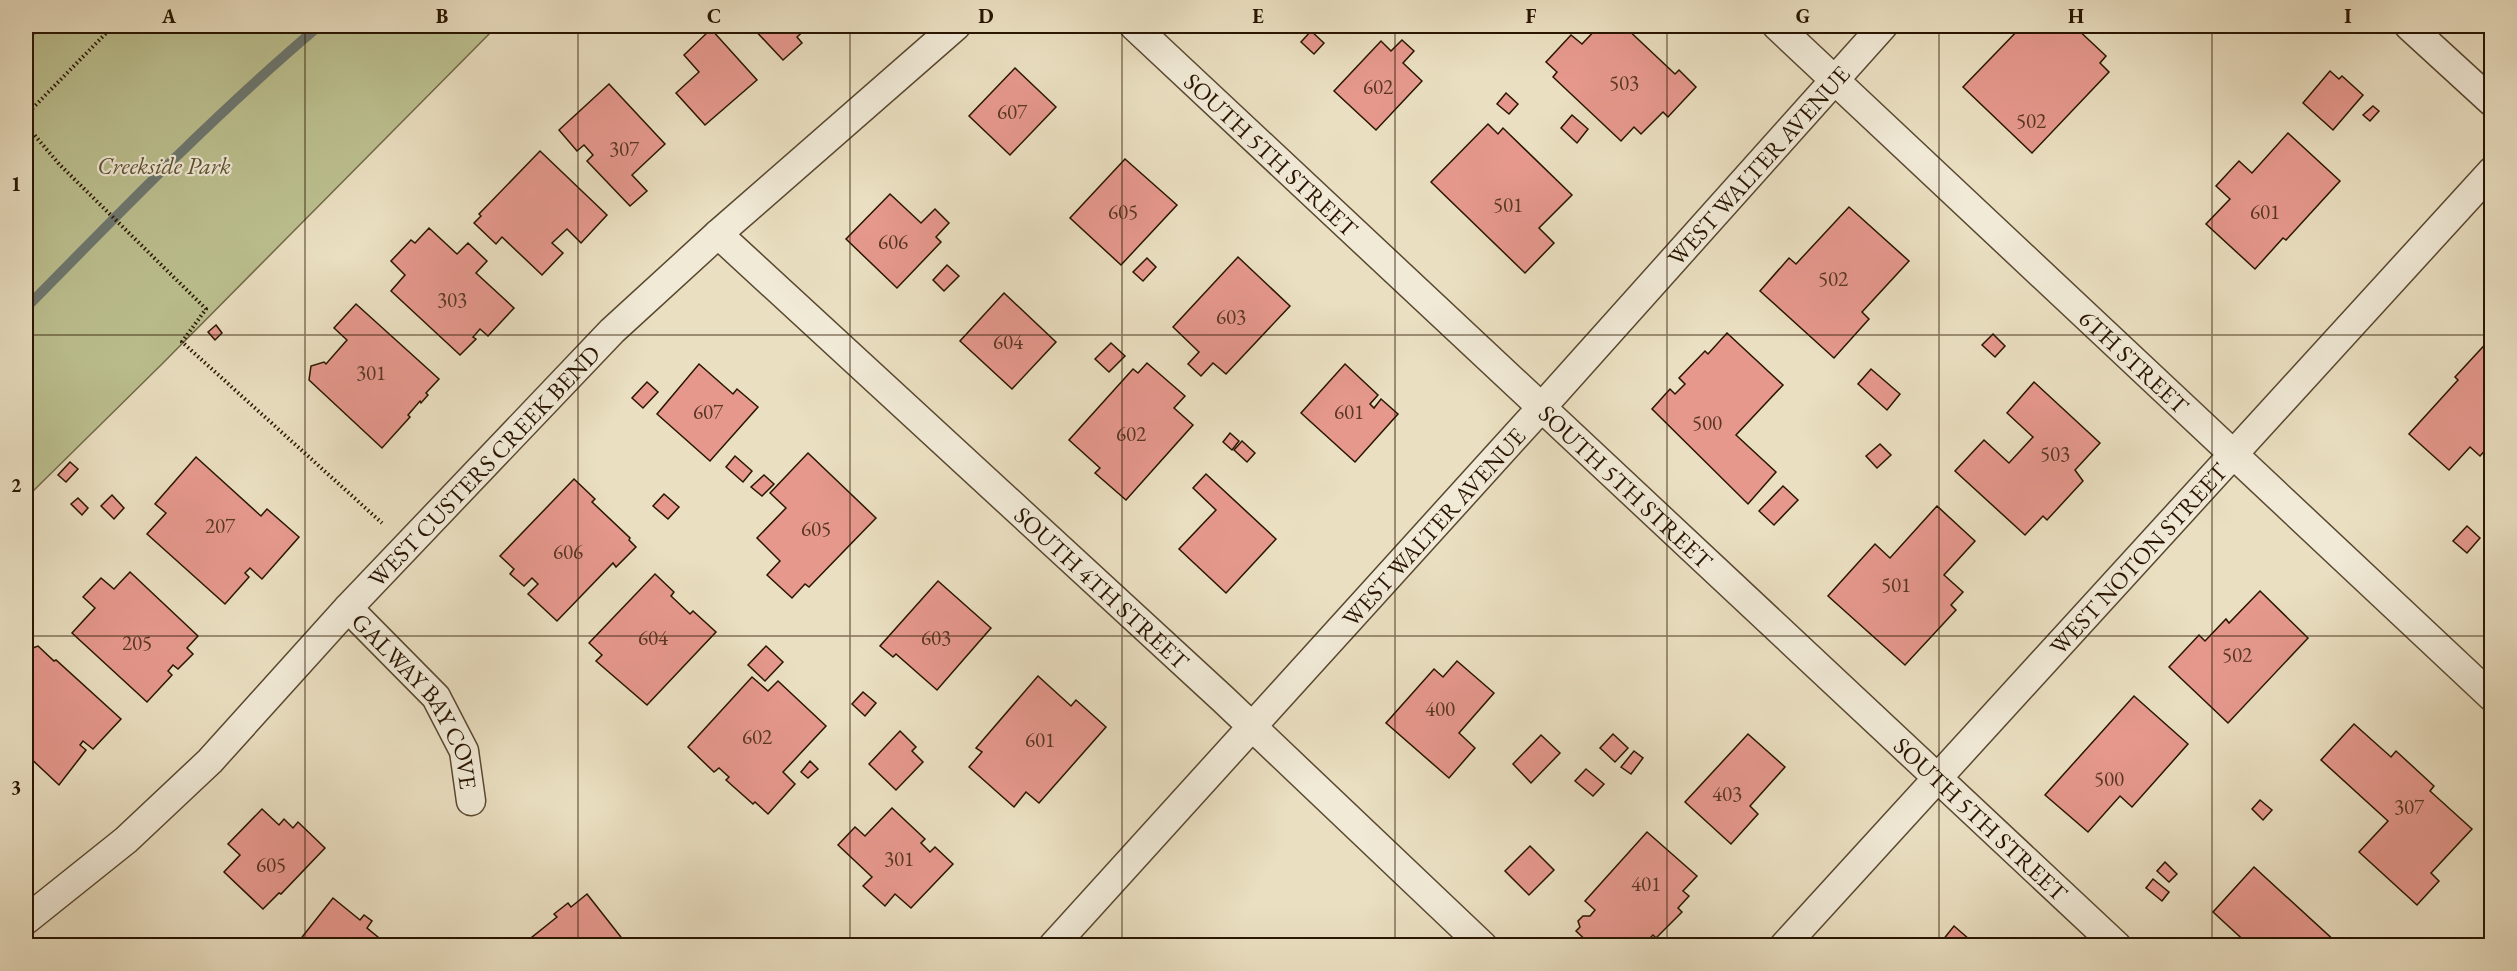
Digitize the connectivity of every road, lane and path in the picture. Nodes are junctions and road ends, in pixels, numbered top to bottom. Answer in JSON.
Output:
{"nodes":[{"id":1,"x":113,"y":26,"type":"edge"},
{"id":2,"x":956,"y":26,"type":"edge"},
{"id":3,"x":1134,"y":26,"type":"edge"},
{"id":4,"x":1777,"y":26,"type":"edge"},
{"id":5,"x":1882,"y":26,"type":"edge"},
{"id":6,"x":2409,"y":26,"type":"edge"},
{"id":7,"x":1834,"y":79,"type":"junction"},
{"id":8,"x":2492,"y":102,"type":"edge"},
{"id":9,"x":26,"y":115,"type":"edge"},
{"id":10,"x":26,"y":125,"type":"edge"},
{"id":11,"x":2492,"y":171,"type":"edge"},
{"id":12,"x":718,"y":234,"type":"junction"},
{"id":13,"x":1541,"y":408,"type":"junction"},
{"id":14,"x":2232,"y":455,"type":"junction"},
{"id":15,"x":382,"y":523,"type":"dead end"},
{"id":16,"x":348,"y":609,"type":"junction"},
{"id":17,"x":2492,"y":697,"type":"edge"},
{"id":18,"x":1252,"y":727,"type":"junction"},
{"id":19,"x":1936,"y":778,"type":"junction"},
{"id":20,"x":471,"y":801,"type":"dead end"},
{"id":21,"x":26,"y":920,"type":"edge"},
{"id":22,"x":1053,"y":945,"type":"edge"},
{"id":23,"x":1483,"y":945,"type":"edge"},
{"id":24,"x":1784,"y":945,"type":"edge"},
{"id":25,"x":2117,"y":945,"type":"edge"}],
"edges":[{"from":1,"to":9,"type":"path"},
{"from":2,"to":12,"type":"street","name":"WEST CUSTERS CREEK BEND"},
{"from":3,"to":13,"type":"street","name":"SOUTH 5TH STREET"},
{"from":4,"to":7,"type":"street","name":"6TH STREET"},
{"from":5,"to":7,"type":"street","name":"WEST WALTER AVENUE"},
{"from":6,"to":8,"type":"street"},
{"from":7,"to":13,"type":"street","name":"WEST WALTER AVENUE"},
{"from":7,"to":14,"type":"street","name":"6TH STREET"},
{"from":10,"to":15,"type":"path"},
{"from":11,"to":14,"type":"street","name":"WEST NOTON STREET"},
{"from":12,"to":16,"type":"street","name":"WEST CUSTERS CREEK BEND"},
{"from":12,"to":18,"type":"street","name":"SOUTH 4TH STREET"},
{"from":13,"to":18,"type":"street","name":"WEST WALTER AVENUE"},
{"from":13,"to":19,"type":"street","name":"SOUTH 5TH STREET"},
{"from":14,"to":17,"type":"street","name":"6TH STREET"},
{"from":14,"to":19,"type":"street","name":"WEST NOTON STREET"},
{"from":16,"to":20,"type":"street","name":"GALWAY BAY COVE"},
{"from":16,"to":21,"type":"street","name":"WEST CUSTERS CREEK BEND"},
{"from":18,"to":22,"type":"street","name":"WEST WALTER AVENUE"},
{"from":18,"to":23,"type":"street","name":"SOUTH 4TH STREET"},
{"from":19,"to":24,"type":"street","name":"WEST NOTON STREET"},
{"from":19,"to":25,"type":"street","name":"SOUTH 5TH STREET"}]}
